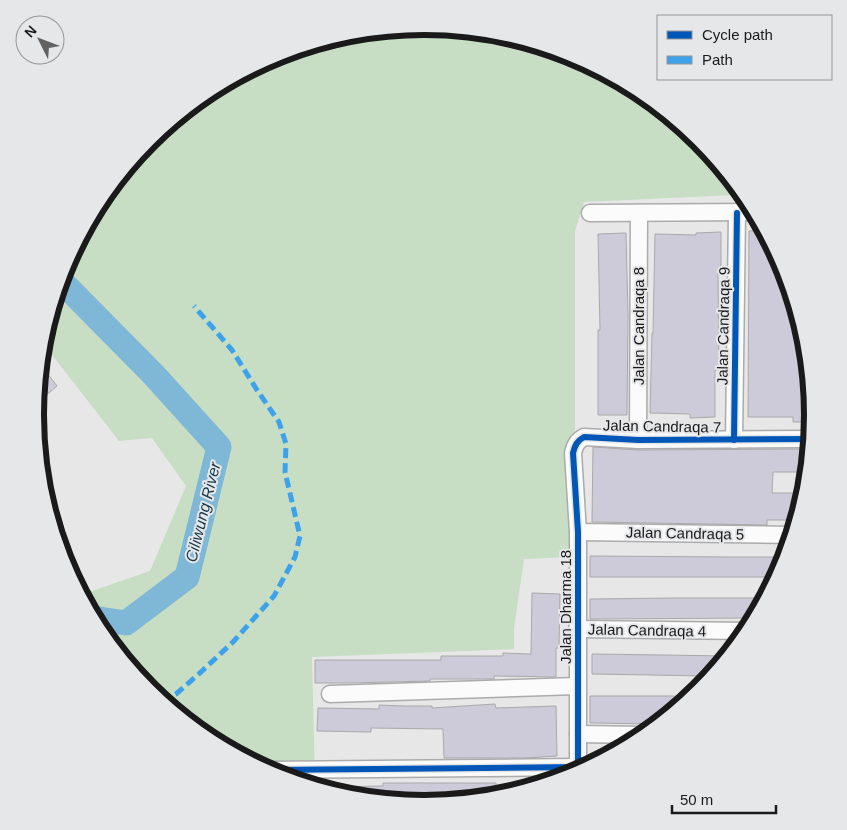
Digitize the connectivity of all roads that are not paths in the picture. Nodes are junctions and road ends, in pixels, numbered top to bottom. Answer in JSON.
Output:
{"nodes":[{"id":1,"x":590,"y":213,"type":"dead end"},
{"id":2,"x":639,"y":213,"type":"junction"},
{"id":3,"x":737,"y":213,"type":"junction"},
{"id":4,"x":745,"y":213,"type":"edge"},
{"id":5,"x":803,"y":439,"type":"edge"},
{"id":6,"x":638,"y":440,"type":"junction"},
{"id":7,"x":734,"y":440,"type":"junction"},
{"id":8,"x":576,"y":444,"type":"joint"},
{"id":9,"x":578,"y":532,"type":"junction"},
{"id":10,"x":784,"y":535,"type":"edge"},
{"id":11,"x":577,"y":629,"type":"junction"},
{"id":12,"x":736,"y":631,"type":"edge"},
{"id":13,"x":578,"y":686,"type":"junction"},
{"id":14,"x":330,"y":694,"type":"dead end"},
{"id":15,"x":578,"y":734,"type":"junction"},
{"id":16,"x":629,"y":735,"type":"edge"},
{"id":17,"x":578,"y":762,"type":"edge"},
{"id":18,"x":561,"y":769,"type":"edge"},
{"id":19,"x":288,"y":770,"type":"edge"}],
"edges":[{"from":1,"to":2,"type":"street"},
{"from":2,"to":3,"type":"street"},
{"from":2,"to":6,"type":"street","name":"Jalan Candraqa 8"},
{"from":3,"to":4,"type":"street"},
{"from":3,"to":7,"type":"street","name":"Jalan Candraqa 9"},
{"from":5,"to":7,"type":"street","name":"Jalan Candraqa 7"},
{"from":6,"to":7,"type":"street","name":"Jalan Candraqa 7"},
{"from":6,"to":8,"type":"street","name":"Jalan Candraqa 7"},
{"from":8,"to":9,"type":"street","name":"Jalan Dharma 18"},
{"from":9,"to":10,"type":"street","name":"Jalan Candraqa 5"},
{"from":9,"to":11,"type":"street","name":"Jalan Dharma 18"},
{"from":11,"to":12,"type":"street","name":"Jalan Candraqa 4"},
{"from":11,"to":13,"type":"street","name":"Jalan Dharma 18"},
{"from":13,"to":14,"type":"street"},
{"from":13,"to":15,"type":"street","name":"Jalan Dharma 18"},
{"from":15,"to":16,"type":"street"},
{"from":15,"to":17,"type":"street","name":"Jalan Dharma 18"},
{"from":18,"to":19,"type":"street"}]}
